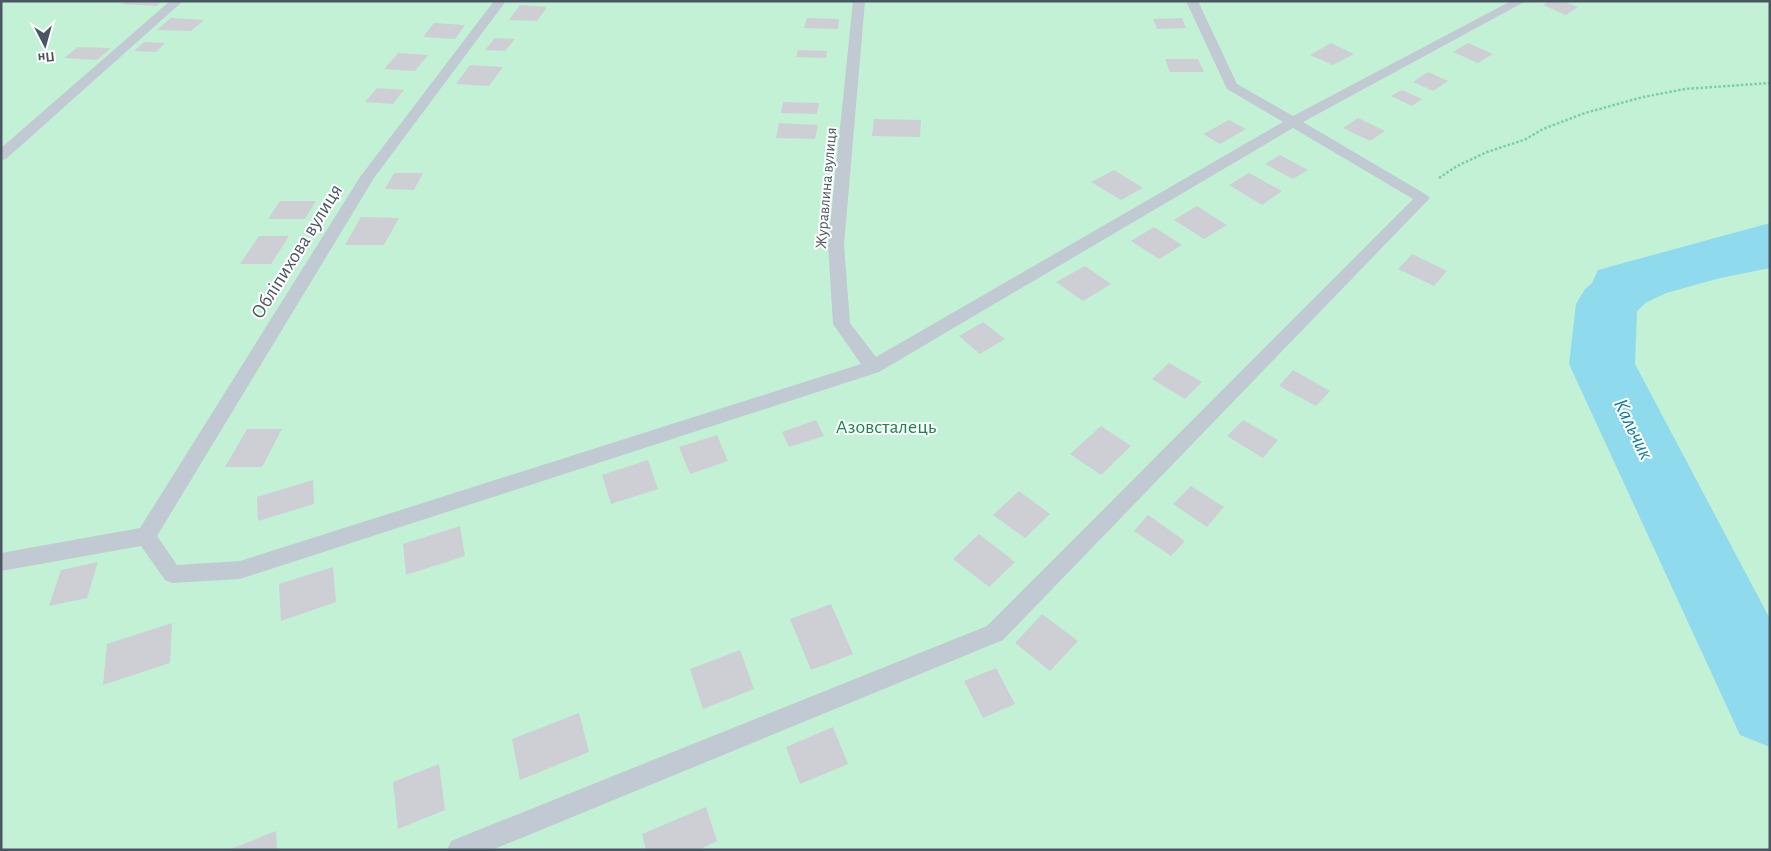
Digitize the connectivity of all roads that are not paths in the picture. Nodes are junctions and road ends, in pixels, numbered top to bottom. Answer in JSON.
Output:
{"nodes":[{"id":1,"x":177,"y":1,"type":"edge"},
{"id":2,"x":500,"y":1,"type":"edge"},
{"id":3,"x":859,"y":1,"type":"edge"},
{"id":4,"x":1192,"y":1,"type":"edge"},
{"id":5,"x":1520,"y":1,"type":"edge"},
{"id":6,"x":1493,"y":7,"type":"edge"},
{"id":7,"x":1293,"y":122,"type":"junction"},
{"id":8,"x":1,"y":156,"type":"edge"},
{"id":9,"x":873,"y":367,"type":"junction"},
{"id":10,"x":146,"y":536,"type":"junction"},
{"id":11,"x":1,"y":562,"type":"edge"},
{"id":12,"x":460,"y":850,"type":"edge"}],
"edges":[{"from":1,"to":8,"type":"lane"},
{"from":2,"to":10,"type":"lane","name":"Обліпихова вулиця"},
{"from":3,"to":9,"type":"lane","name":"Журавлина вулиця"},
{"from":4,"to":7,"type":"lane"},
{"from":5,"to":6,"type":"lane"},
{"from":6,"to":7,"type":"lane"},
{"from":7,"to":9,"type":"lane"},
{"from":7,"to":12,"type":"lane"},
{"from":9,"to":10,"type":"lane"},
{"from":10,"to":11,"type":"lane"}]}
